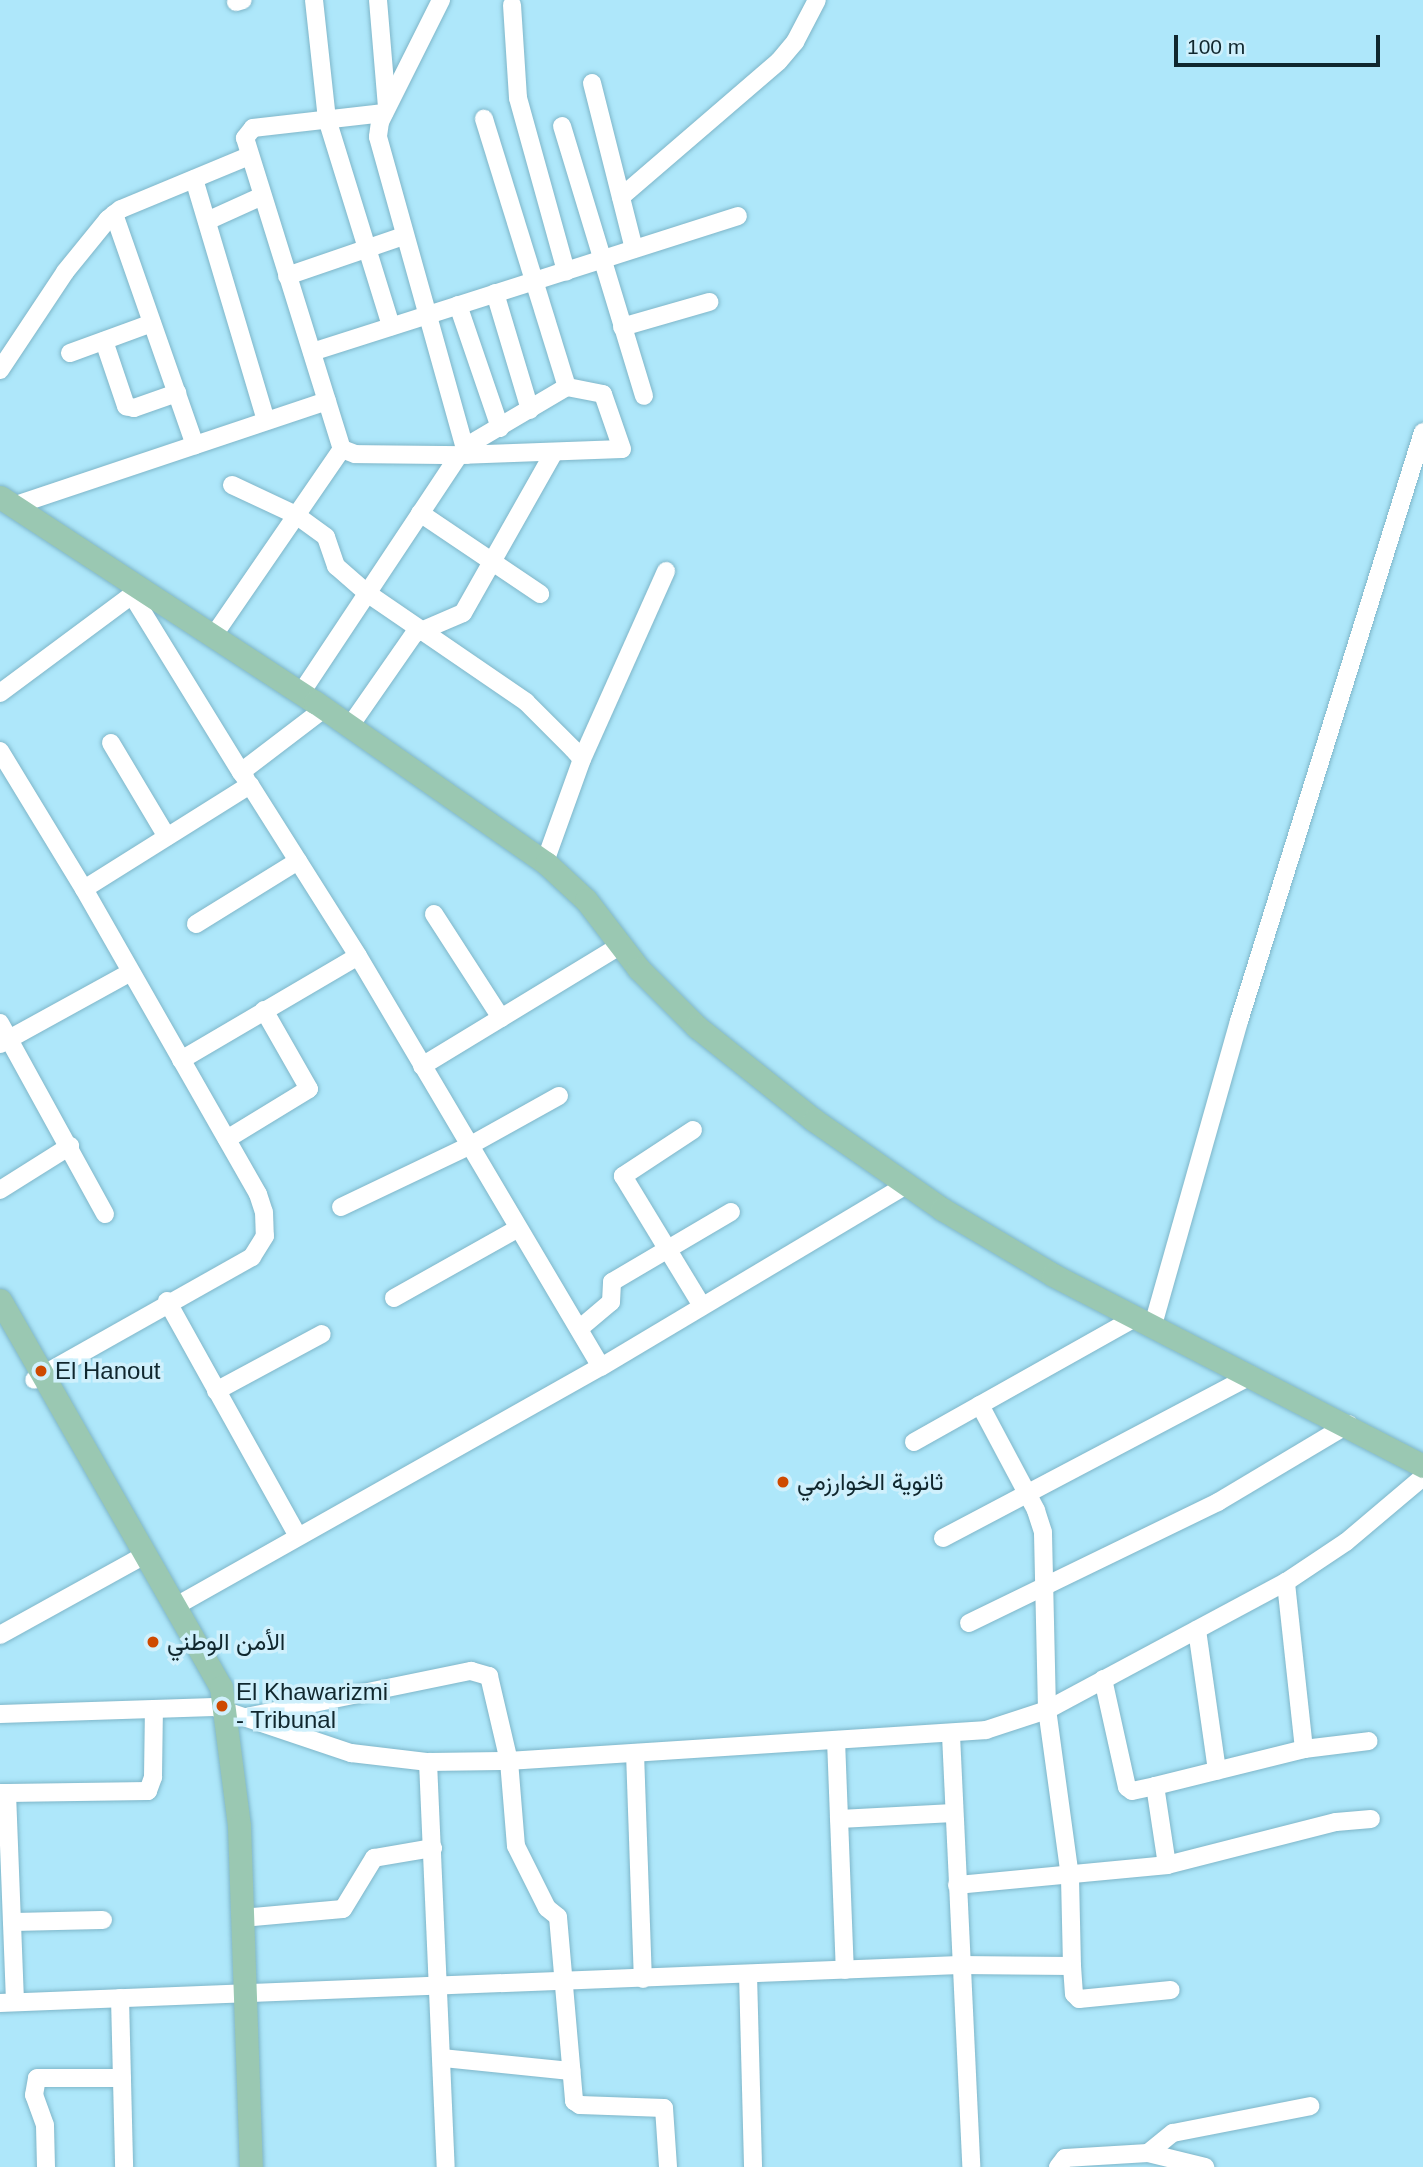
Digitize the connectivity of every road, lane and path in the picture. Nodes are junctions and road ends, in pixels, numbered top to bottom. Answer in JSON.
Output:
{"nodes":[{"id":1,"x":314,"y":0,"type":"edge"},
{"id":2,"x":379,"y":0,"type":"edge"},
{"id":3,"x":441,"y":0,"type":"edge"},
{"id":4,"x":817,"y":0,"type":"edge"},
{"id":5,"x":512,"y":5,"type":"dead end"},
{"id":6,"x":593,"y":83,"type":"dead end"},
{"id":7,"x":386,"y":110,"type":"junction"},
{"id":8,"x":327,"y":119,"type":"junction"},
{"id":9,"x":484,"y":119,"type":"dead end"},
{"id":10,"x":562,"y":126,"type":"dead end"},
{"id":11,"x":249,"y":156,"type":"junction"},
{"id":12,"x":194,"y":179,"type":"junction"},
{"id":13,"x":262,"y":196,"type":"junction"},
{"id":14,"x":621,"y":197,"type":"junction"},
{"id":15,"x":114,"y":214,"type":"junction"},
{"id":16,"x":738,"y":216,"type":"dead end"},
{"id":17,"x":207,"y":221,"type":"junction"},
{"id":18,"x":404,"y":236,"type":"junction"},
{"id":19,"x":365,"y":249,"type":"junction"},
{"id":20,"x":634,"y":249,"type":"junction"},
{"id":21,"x":602,"y":259,"type":"junction"},
{"id":22,"x":566,"y":271,"type":"junction"},
{"id":23,"x":287,"y":276,"type":"junction"},
{"id":24,"x":534,"y":281,"type":"junction"},
{"id":25,"x":495,"y":293,"type":"junction"},
{"id":26,"x":709,"y":302,"type":"dead end"},
{"id":27,"x":458,"y":305,"type":"junction"},
{"id":28,"x":426,"y":315,"type":"junction"},
{"id":29,"x":152,"y":323,"type":"junction"},
{"id":30,"x":391,"y":326,"type":"junction"},
{"id":31,"x":622,"y":327,"type":"junction"},
{"id":32,"x":104,"y":341,"type":"junction"},
{"id":33,"x":312,"y":352,"type":"junction"},
{"id":34,"x":70,"y":353,"type":"dead end"},
{"id":35,"x":0,"y":370,"type":"edge"},
{"id":36,"x":568,"y":387,"type":"junction"},
{"id":37,"x":177,"y":393,"type":"junction"},
{"id":38,"x":644,"y":396,"type":"dead end"},
{"id":39,"x":327,"y":401,"type":"junction"},
{"id":40,"x":530,"y":410,"type":"junction"},
{"id":41,"x":266,"y":421,"type":"junction"},
{"id":42,"x":500,"y":428,"type":"junction"},
{"id":43,"x":1423,"y":432,"type":"edge"},
{"id":44,"x":195,"y":445,"type":"junction"},
{"id":45,"x":342,"y":449,"type":"junction"},
{"id":46,"x":464,"y":452,"type":"junction"},
{"id":47,"x":554,"y":454,"type":"junction"},
{"id":48,"x":232,"y":485,"type":"dead end"},
{"id":49,"x":6,"y":501,"type":"edge"},
{"id":50,"x":420,"y":513,"type":"junction"},
{"id":51,"x":296,"y":515,"type":"junction"},
{"id":52,"x":493,"y":562,"type":"junction"},
{"id":53,"x":666,"y":571,"type":"dead end"},
{"id":54,"x":136,"y":592,"type":"junction"},
{"id":55,"x":368,"y":593,"type":"junction"},
{"id":56,"x":540,"y":594,"type":"dead end"},
{"id":57,"x":419,"y":629,"type":"junction"},
{"id":58,"x":214,"y":635,"type":"junction"},
{"id":59,"x":0,"y":693,"type":"edge"},
{"id":60,"x":301,"y":693,"type":"junction"},
{"id":61,"x":325,"y":708,"type":"junction"},
{"id":62,"x":350,"y":726,"type":"junction"},
{"id":63,"x":111,"y":743,"type":"dead end"},
{"id":64,"x":0,"y":751,"type":"edge"},
{"id":65,"x":582,"y":760,"type":"junction"},
{"id":66,"x":246,"y":779,"type":"junction"},
{"id":67,"x":167,"y":837,"type":"junction"},
{"id":68,"x":298,"y":861,"type":"junction"},
{"id":69,"x":545,"y":862,"type":"junction"},
{"id":70,"x":84,"y":889,"type":"junction"},
{"id":71,"x":434,"y":914,"type":"dead end"},
{"id":72,"x":196,"y":924,"type":"dead end"},
{"id":73,"x":621,"y":945,"type":"junction"},
{"id":74,"x":358,"y":956,"type":"junction"},
{"id":75,"x":130,"y":973,"type":"junction"},
{"id":76,"x":264,"y":1010,"type":"junction"},
{"id":77,"x":501,"y":1018,"type":"junction"},
{"id":78,"x":3,"y":1035,"type":"edge"},
{"id":79,"x":181,"y":1060,"type":"junction"},
{"id":80,"x":422,"y":1066,"type":"junction"},
{"id":81,"x":559,"y":1096,"type":"dead end"},
{"id":82,"x":693,"y":1130,"type":"dead end"},
{"id":83,"x":227,"y":1139,"type":"junction"},
{"id":84,"x":70,"y":1146,"type":"junction"},
{"id":85,"x":469,"y":1146,"type":"junction"},
{"id":86,"x":908,"y":1184,"type":"junction"},
{"id":87,"x":0,"y":1189,"type":"edge"},
{"id":88,"x":341,"y":1207,"type":"dead end"},
{"id":89,"x":731,"y":1212,"type":"dead end"},
{"id":90,"x":105,"y":1214,"type":"dead end"},
{"id":91,"x":517,"y":1229,"type":"junction"},
{"id":92,"x":667,"y":1250,"type":"junction"},
{"id":93,"x":394,"y":1298,"type":"dead end"},
{"id":94,"x":0,"y":1300,"type":"edge"},
{"id":95,"x":167,"y":1301,"type":"junction"},
{"id":96,"x":702,"y":1306,"type":"junction"},
{"id":97,"x":1145,"y":1321,"type":"junction"},
{"id":98,"x":0,"y":1322,"type":"edge"},
{"id":99,"x":579,"y":1329,"type":"junction"},
{"id":100,"x":322,"y":1334,"type":"dead end"},
{"id":101,"x":601,"y":1367,"type":"junction"},
{"id":102,"x":1252,"y":1375,"type":"junction"},
{"id":103,"x":39,"y":1377,"type":"junction"},
{"id":104,"x":216,"y":1391,"type":"junction"},
{"id":105,"x":980,"y":1405,"type":"junction"},
{"id":106,"x":1349,"y":1424,"type":"junction"},
{"id":107,"x":914,"y":1443,"type":"dead end"},
{"id":108,"x":1423,"y":1465,"type":"edge"},
{"id":109,"x":1423,"y":1476,"type":"edge"},
{"id":110,"x":1026,"y":1493,"type":"junction"},
{"id":111,"x":297,"y":1535,"type":"junction"},
{"id":112,"x":943,"y":1538,"type":"dead end"},
{"id":113,"x":136,"y":1560,"type":"junction"},
{"id":114,"x":1286,"y":1583,"type":"junction"},
{"id":115,"x":1044,"y":1586,"type":"junction"},
{"id":116,"x":176,"y":1606,"type":"junction"},
{"id":117,"x":969,"y":1623,"type":"dead end"},
{"id":118,"x":1197,"y":1630,"type":"junction"},
{"id":119,"x":0,"y":1635,"type":"edge"},
{"id":120,"x":1103,"y":1679,"type":"junction"},
{"id":121,"x":154,"y":1709,"type":"junction"},
{"id":122,"x":1047,"y":1710,"type":"junction"},
{"id":123,"x":229,"y":1712,"type":"junction"},
{"id":124,"x":0,"y":1714,"type":"edge"},
{"id":125,"x":951,"y":1735,"type":"junction"},
{"id":126,"x":836,"y":1740,"type":"junction"},
{"id":127,"x":1369,"y":1741,"type":"dead end"},
{"id":128,"x":1304,"y":1749,"type":"junction"},
{"id":129,"x":635,"y":1754,"type":"junction"},
{"id":130,"x":509,"y":1761,"type":"junction"},
{"id":131,"x":428,"y":1762,"type":"junction"},
{"id":132,"x":1217,"y":1771,"type":"junction"},
{"id":133,"x":1155,"y":1786,"type":"junction"},
{"id":134,"x":4,"y":1793,"type":"edge"},
{"id":135,"x":954,"y":1813,"type":"junction"},
{"id":136,"x":839,"y":1819,"type":"junction"},
{"id":137,"x":1371,"y":1819,"type":"dead end"},
{"id":138,"x":433,"y":1847,"type":"junction"},
{"id":139,"x":1167,"y":1865,"type":"junction"},
{"id":140,"x":5,"y":1874,"type":"edge"},
{"id":141,"x":1070,"y":1877,"type":"junction"},
{"id":142,"x":957,"y":1885,"type":"junction"},
{"id":143,"x":242,"y":1918,"type":"junction"},
{"id":144,"x":103,"y":1920,"type":"dead end"},
{"id":145,"x":12,"y":1922,"type":"junction"},
{"id":146,"x":959,"y":1965,"type":"junction"},
{"id":147,"x":1072,"y":1966,"type":"junction"},
{"id":148,"x":845,"y":1970,"type":"junction"},
{"id":149,"x":748,"y":1974,"type":"junction"},
{"id":150,"x":643,"y":1979,"type":"junction"},
{"id":151,"x":566,"y":1982,"type":"junction"},
{"id":152,"x":441,"y":1988,"type":"junction"},
{"id":153,"x":1171,"y":1990,"type":"dead end"},
{"id":154,"x":238,"y":1996,"type":"junction"},
{"id":155,"x":120,"y":1998,"type":"junction"},
{"id":156,"x":7,"y":2002,"type":"edge"},
{"id":157,"x":443,"y":2058,"type":"junction"},
{"id":158,"x":571,"y":2071,"type":"junction"},
{"id":159,"x":122,"y":2078,"type":"junction"},
{"id":160,"x":1310,"y":2106,"type":"dead end"},
{"id":161,"x":1148,"y":2153,"type":"junction"},
{"id":162,"x":46,"y":2167,"type":"edge"},
{"id":163,"x":124,"y":2167,"type":"edge"},
{"id":164,"x":236,"y":2167,"type":"edge"},
{"id":165,"x":251,"y":2167,"type":"edge"},
{"id":166,"x":446,"y":2167,"type":"edge"},
{"id":167,"x":668,"y":2167,"type":"edge"},
{"id":168,"x":753,"y":2167,"type":"edge"},
{"id":169,"x":971,"y":2167,"type":"edge"},
{"id":170,"x":1058,"y":2167,"type":"edge"},
{"id":171,"x":1205,"y":2167,"type":"edge"}],
"edges":[{"from":1,"to":8,"type":"street"},
{"from":2,"to":7,"type":"street"},
{"from":3,"to":7,"type":"street"},
{"from":4,"to":14,"type":"street"},
{"from":5,"to":22,"type":"street"},
{"from":6,"to":14,"type":"street"},
{"from":7,"to":8,"type":"street"},
{"from":7,"to":18,"type":"street"},
{"from":8,"to":11,"type":"street"},
{"from":8,"to":19,"type":"street"},
{"from":9,"to":24,"type":"street"},
{"from":10,"to":21,"type":"street"},
{"from":11,"to":12,"type":"street"},
{"from":11,"to":13,"type":"street"},
{"from":12,"to":15,"type":"street"},
{"from":12,"to":17,"type":"street"},
{"from":13,"to":17,"type":"street"},
{"from":13,"to":23,"type":"street"},
{"from":14,"to":20,"type":"street"},
{"from":15,"to":29,"type":"street"},
{"from":15,"to":35,"type":"street"},
{"from":16,"to":20,"type":"street"},
{"from":17,"to":41,"type":"street"},
{"from":18,"to":19,"type":"street"},
{"from":18,"to":28,"type":"street"},
{"from":19,"to":23,"type":"street"},
{"from":19,"to":30,"type":"street"},
{"from":20,"to":21,"type":"street"},
{"from":21,"to":22,"type":"street"},
{"from":21,"to":31,"type":"street"},
{"from":22,"to":24,"type":"street"},
{"from":23,"to":33,"type":"street"},
{"from":24,"to":25,"type":"street"},
{"from":24,"to":36,"type":"street"},
{"from":25,"to":27,"type":"street"},
{"from":25,"to":40,"type":"street"},
{"from":26,"to":31,"type":"street"},
{"from":27,"to":28,"type":"street"},
{"from":27,"to":42,"type":"street"},
{"from":28,"to":30,"type":"street"},
{"from":28,"to":46,"type":"street"},
{"from":29,"to":32,"type":"street"},
{"from":29,"to":37,"type":"street"},
{"from":30,"to":33,"type":"street"},
{"from":31,"to":38,"type":"street"},
{"from":32,"to":34,"type":"street"},
{"from":32,"to":37,"type":"street"},
{"from":33,"to":39,"type":"street"},
{"from":36,"to":40,"type":"street"},
{"from":36,"to":47,"type":"street"},
{"from":37,"to":44,"type":"street"},
{"from":39,"to":41,"type":"street"},
{"from":39,"to":45,"type":"street"},
{"from":40,"to":42,"type":"street"},
{"from":41,"to":44,"type":"street"},
{"from":42,"to":46,"type":"street"},
{"from":43,"to":97,"type":"street"},
{"from":44,"to":49,"type":"street"},
{"from":45,"to":46,"type":"street"},
{"from":45,"to":51,"type":"street"},
{"from":46,"to":47,"type":"street"},
{"from":46,"to":50,"type":"street"},
{"from":47,"to":52,"type":"street"},
{"from":48,"to":51,"type":"street"},
{"from":49,"to":54,"type":"main road"},
{"from":50,"to":52,"type":"street"},
{"from":50,"to":55,"type":"street"},
{"from":51,"to":55,"type":"street"},
{"from":51,"to":58,"type":"street"},
{"from":52,"to":56,"type":"street"},
{"from":52,"to":57,"type":"street"},
{"from":53,"to":65,"type":"street"},
{"from":54,"to":58,"type":"main road"},
{"from":54,"to":59,"type":"street"},
{"from":54,"to":66,"type":"street"},
{"from":55,"to":57,"type":"street"},
{"from":55,"to":60,"type":"street"},
{"from":57,"to":62,"type":"street"},
{"from":57,"to":65,"type":"street"},
{"from":58,"to":60,"type":"main road"},
{"from":60,"to":61,"type":"main road"},
{"from":61,"to":62,"type":"main road"},
{"from":61,"to":66,"type":"street"},
{"from":62,"to":69,"type":"main road"},
{"from":63,"to":67,"type":"street"},
{"from":64,"to":70,"type":"street"},
{"from":65,"to":69,"type":"street"},
{"from":66,"to":67,"type":"street"},
{"from":66,"to":68,"type":"street"},
{"from":67,"to":70,"type":"street"},
{"from":68,"to":72,"type":"street"},
{"from":68,"to":74,"type":"street"},
{"from":69,"to":73,"type":"main road"},
{"from":70,"to":75,"type":"street"},
{"from":71,"to":77,"type":"street"},
{"from":73,"to":77,"type":"street"},
{"from":73,"to":86,"type":"main road"},
{"from":74,"to":76,"type":"street"},
{"from":74,"to":80,"type":"street"},
{"from":75,"to":78,"type":"street"},
{"from":75,"to":79,"type":"street"},
{"from":76,"to":79,"type":"street"},
{"from":76,"to":83,"type":"street"},
{"from":77,"to":80,"type":"street"},
{"from":78,"to":84,"type":"street"},
{"from":79,"to":83,"type":"street"},
{"from":80,"to":85,"type":"street"},
{"from":81,"to":85,"type":"street"},
{"from":82,"to":92,"type":"street"},
{"from":83,"to":95,"type":"street"},
{"from":84,"to":87,"type":"street"},
{"from":84,"to":90,"type":"street"},
{"from":85,"to":88,"type":"street"},
{"from":85,"to":91,"type":"street"},
{"from":86,"to":96,"type":"street"},
{"from":86,"to":97,"type":"main road"},
{"from":89,"to":92,"type":"street"},
{"from":91,"to":93,"type":"street"},
{"from":91,"to":99,"type":"street"},
{"from":92,"to":96,"type":"street"},
{"from":92,"to":99,"type":"street"},
{"from":94,"to":103,"type":"main road"},
{"from":95,"to":103,"type":"street"},
{"from":95,"to":104,"type":"street"},
{"from":96,"to":101,"type":"street"},
{"from":97,"to":102,"type":"main road"},
{"from":97,"to":105,"type":"street"},
{"from":98,"to":103,"type":"main road"},
{"from":99,"to":101,"type":"street"},
{"from":100,"to":104,"type":"street"},
{"from":101,"to":111,"type":"street"},
{"from":102,"to":106,"type":"main road"},
{"from":102,"to":110,"type":"street"},
{"from":103,"to":113,"type":"main road"},
{"from":103,"to":116,"type":"main road"},
{"from":104,"to":111,"type":"street"},
{"from":105,"to":107,"type":"street"},
{"from":105,"to":110,"type":"street"},
{"from":106,"to":108,"type":"main road"},
{"from":106,"to":115,"type":"street"},
{"from":109,"to":114,"type":"street"},
{"from":110,"to":112,"type":"street"},
{"from":110,"to":115,"type":"street"},
{"from":111,"to":116,"type":"street"},
{"from":113,"to":119,"type":"street"},
{"from":113,"to":123,"type":"main road"},
{"from":114,"to":118,"type":"street"},
{"from":114,"to":128,"type":"street"},
{"from":115,"to":117,"type":"street"},
{"from":115,"to":122,"type":"street"},
{"from":116,"to":123,"type":"main road"},
{"from":118,"to":120,"type":"street"},
{"from":118,"to":132,"type":"street"},
{"from":120,"to":122,"type":"street"},
{"from":120,"to":133,"type":"street"},
{"from":121,"to":123,"type":"street"},
{"from":121,"to":124,"type":"street"},
{"from":121,"to":134,"type":"street"},
{"from":122,"to":125,"type":"street"},
{"from":122,"to":141,"type":"street"},
{"from":123,"to":130,"type":"street"},
{"from":123,"to":131,"type":"street"},
{"from":123,"to":143,"type":"main road"},
{"from":123,"to":154,"type":"main road"},
{"from":125,"to":126,"type":"street"},
{"from":125,"to":135,"type":"street"},
{"from":126,"to":129,"type":"street"},
{"from":126,"to":136,"type":"street"},
{"from":127,"to":128,"type":"street"},
{"from":128,"to":132,"type":"street"},
{"from":129,"to":130,"type":"street"},
{"from":129,"to":150,"type":"street"},
{"from":130,"to":131,"type":"street"},
{"from":130,"to":151,"type":"street"},
{"from":131,"to":138,"type":"street"},
{"from":132,"to":133,"type":"street"},
{"from":133,"to":139,"type":"street"},
{"from":134,"to":140,"type":"street"},
{"from":135,"to":136,"type":"street"},
{"from":135,"to":142,"type":"street"},
{"from":136,"to":148,"type":"street"},
{"from":137,"to":139,"type":"street"},
{"from":138,"to":143,"type":"street"},
{"from":138,"to":152,"type":"street"},
{"from":139,"to":141,"type":"street"},
{"from":140,"to":145,"type":"street"},
{"from":141,"to":142,"type":"street"},
{"from":141,"to":147,"type":"street"},
{"from":142,"to":146,"type":"street"},
{"from":143,"to":154,"type":"main road"},
{"from":144,"to":145,"type":"street"},
{"from":145,"to":156,"type":"street"},
{"from":146,"to":147,"type":"street"},
{"from":146,"to":148,"type":"street"},
{"from":146,"to":169,"type":"street"},
{"from":147,"to":153,"type":"street"},
{"from":148,"to":149,"type":"street"},
{"from":149,"to":150,"type":"street"},
{"from":149,"to":168,"type":"street"},
{"from":150,"to":151,"type":"street"},
{"from":151,"to":152,"type":"street"},
{"from":151,"to":158,"type":"street"},
{"from":152,"to":154,"type":"street"},
{"from":152,"to":157,"type":"street"},
{"from":154,"to":155,"type":"street"},
{"from":154,"to":164,"type":"main road"},
{"from":154,"to":165,"type":"main road"},
{"from":155,"to":156,"type":"street"},
{"from":155,"to":159,"type":"street"},
{"from":157,"to":158,"type":"street"},
{"from":157,"to":166,"type":"street"},
{"from":158,"to":167,"type":"street"},
{"from":159,"to":162,"type":"street"},
{"from":159,"to":163,"type":"street"},
{"from":160,"to":161,"type":"street"},
{"from":161,"to":170,"type":"street"},
{"from":161,"to":171,"type":"street"}]}
